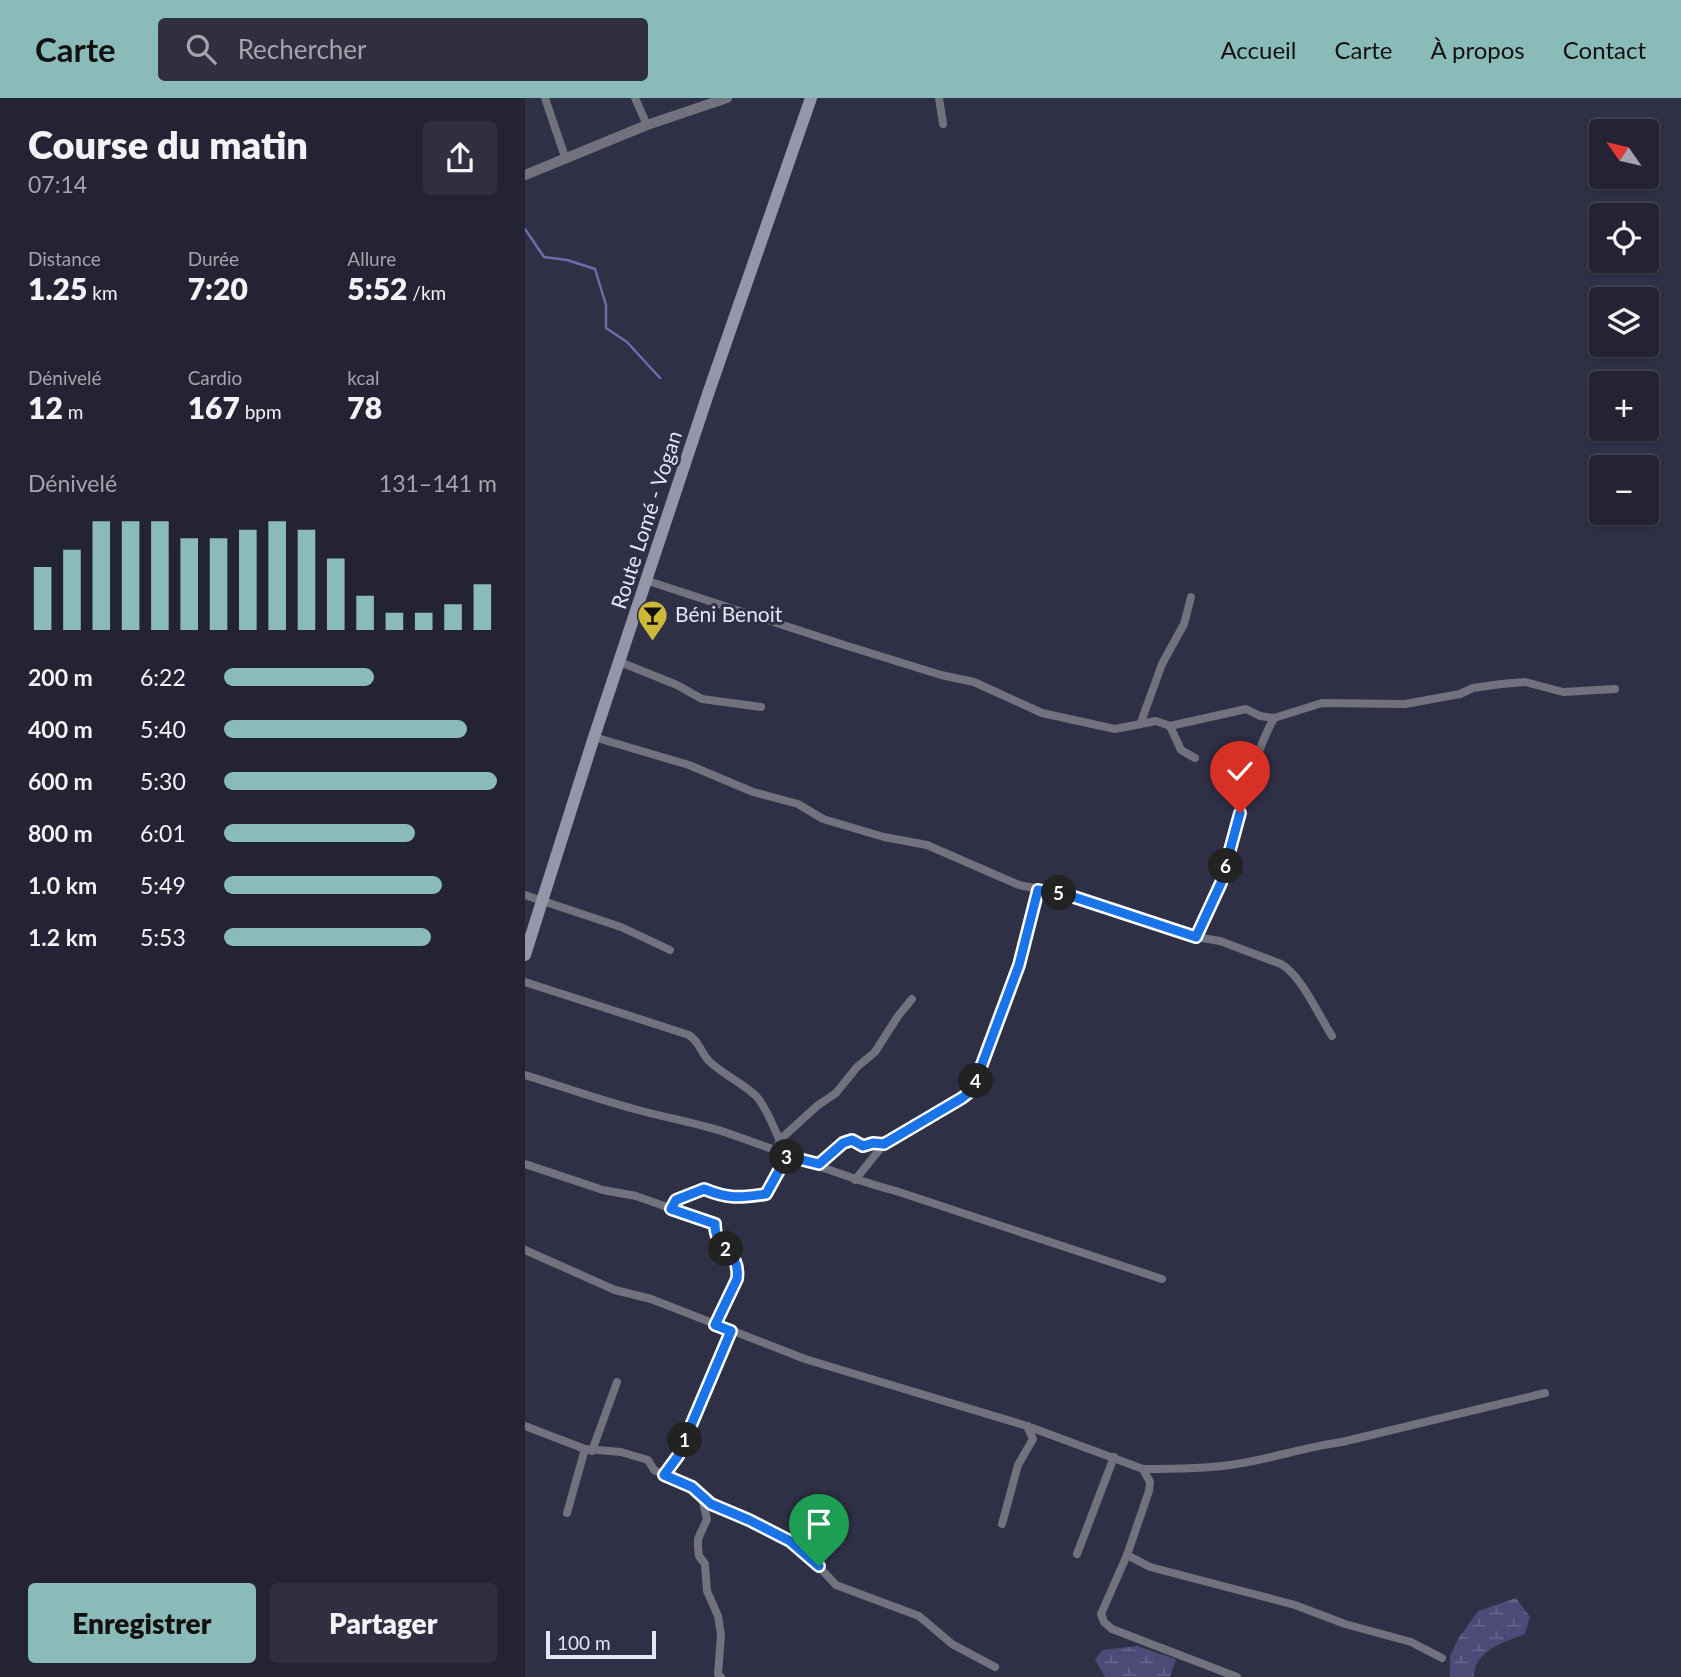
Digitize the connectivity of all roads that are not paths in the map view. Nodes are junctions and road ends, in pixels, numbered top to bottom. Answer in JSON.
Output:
{"nodes":[{"id":1,"x":545,"y":98,"type":"edge"},
{"id":2,"x":635,"y":98,"type":"edge"},
{"id":3,"x":727,"y":98,"type":"edge"},
{"id":4,"x":811,"y":98,"type":"edge"},
{"id":5,"x":939,"y":98,"type":"edge"},
{"id":6,"x":943,"y":124,"type":"dead end"},
{"id":7,"x":647,"y":125,"type":"junction"},
{"id":8,"x":565,"y":157,"type":"junction"},
{"id":9,"x":525,"y":175,"type":"edge"},
{"id":10,"x":647,"y":581,"type":"junction"},
{"id":11,"x":1191,"y":597,"type":"dead end"},
{"id":12,"x":620,"y":662,"type":"junction"},
{"id":13,"x":1615,"y":689,"type":"dead end"},
{"id":14,"x":761,"y":707,"type":"dead end"},
{"id":15,"x":1274,"y":718,"type":"junction"},
{"id":16,"x":1141,"y":722,"type":"junction"},
{"id":17,"x":1170,"y":726,"type":"junction"},
{"id":18,"x":594,"y":737,"type":"junction"},
{"id":19,"x":1195,"y":758,"type":"dead end"},
{"id":20,"x":1038,"y":890,"type":"junction"},
{"id":21,"x":525,"y":895,"type":"edge"},
{"id":22,"x":543,"y":903,"type":"junction"},
{"id":23,"x":1196,"y":937,"type":"junction"},
{"id":24,"x":670,"y":950,"type":"dead end"},
{"id":25,"x":525,"y":956,"type":"edge"},
{"id":26,"x":525,"y":982,"type":"edge"},
{"id":27,"x":912,"y":999,"type":"dead end"},
{"id":28,"x":1332,"y":1036,"type":"dead end"},
{"id":29,"x":525,"y":1075,"type":"edge"},
{"id":30,"x":780,"y":1141,"type":"junction"},
{"id":31,"x":884,"y":1144,"type":"junction"},
{"id":32,"x":775,"y":1151,"type":"junction"},
{"id":33,"x":787,"y":1156,"type":"junction"},
{"id":34,"x":525,"y":1164,"type":"edge"},
{"id":35,"x":819,"y":1164,"type":"junction"},
{"id":36,"x":855,"y":1180,"type":"junction"},
{"id":37,"x":671,"y":1209,"type":"junction"},
{"id":38,"x":525,"y":1251,"type":"edge"},
{"id":39,"x":1162,"y":1279,"type":"dead end"},
{"id":40,"x":715,"y":1325,"type":"junction"},
{"id":41,"x":731,"y":1331,"type":"junction"},
{"id":42,"x":617,"y":1382,"type":"dead end"},
{"id":43,"x":1545,"y":1393,"type":"dead end"},
{"id":44,"x":525,"y":1426,"type":"edge"},
{"id":45,"x":1027,"y":1426,"type":"junction"},
{"id":46,"x":589,"y":1450,"type":"junction"},
{"id":47,"x":1114,"y":1457,"type":"junction"},
{"id":48,"x":1143,"y":1469,"type":"junction"},
{"id":49,"x":664,"y":1475,"type":"junction"},
{"id":50,"x":701,"y":1496,"type":"junction"},
{"id":51,"x":567,"y":1513,"type":"dead end"},
{"id":52,"x":1002,"y":1524,"type":"dead end"},
{"id":53,"x":1077,"y":1554,"type":"dead end"},
{"id":54,"x":1127,"y":1555,"type":"junction"},
{"id":55,"x":1442,"y":1658,"type":"dead end"},
{"id":56,"x":995,"y":1667,"type":"dead end"},
{"id":57,"x":721,"y":1677,"type":"edge"},
{"id":58,"x":1237,"y":1677,"type":"edge"}],
"edges":[{"from":1,"to":8,"type":"street"},
{"from":2,"to":7,"type":"street"},
{"from":3,"to":7,"type":"street"},
{"from":4,"to":10,"type":"main road","name":"Route Lomé - Vogan"},
{"from":5,"to":6,"type":"street"},
{"from":7,"to":8,"type":"street"},
{"from":8,"to":9,"type":"street"},
{"from":10,"to":12,"type":"main road","name":"Route Lomé - Vogan"},
{"from":10,"to":16,"type":"street"},
{"from":11,"to":16,"type":"street"},
{"from":12,"to":14,"type":"street"},
{"from":12,"to":18,"type":"main road","name":"Route Lomé - Vogan"},
{"from":13,"to":15,"type":"street"},
{"from":15,"to":17,"type":"street"},
{"from":15,"to":23,"type":"street"},
{"from":16,"to":17,"type":"street"},
{"from":17,"to":19,"type":"street"},
{"from":18,"to":20,"type":"street"},
{"from":18,"to":22,"type":"main road","name":"Route Lomé - Vogan"},
{"from":20,"to":23,"type":"street"},
{"from":20,"to":31,"type":"street"},
{"from":21,"to":22,"type":"street"},
{"from":22,"to":24,"type":"street"},
{"from":22,"to":25,"type":"main road","name":"Route Lomé - Vogan"},
{"from":23,"to":28,"type":"street"},
{"from":26,"to":30,"type":"street"},
{"from":27,"to":30,"type":"street"},
{"from":29,"to":32,"type":"street"},
{"from":30,"to":32,"type":"street"},
{"from":31,"to":35,"type":"street"},
{"from":31,"to":36,"type":"street"},
{"from":32,"to":33,"type":"street"},
{"from":33,"to":35,"type":"street"},
{"from":33,"to":37,"type":"street"},
{"from":34,"to":37,"type":"street"},
{"from":35,"to":36,"type":"street"},
{"from":36,"to":39,"type":"street"},
{"from":37,"to":40,"type":"street"},
{"from":38,"to":40,"type":"street"},
{"from":40,"to":41,"type":"street"},
{"from":41,"to":45,"type":"street"},
{"from":41,"to":49,"type":"street"},
{"from":42,"to":46,"type":"street"},
{"from":43,"to":48,"type":"street"},
{"from":44,"to":46,"type":"street"},
{"from":45,"to":47,"type":"street"},
{"from":45,"to":52,"type":"street"},
{"from":46,"to":49,"type":"street"},
{"from":46,"to":51,"type":"street"},
{"from":47,"to":48,"type":"street"},
{"from":47,"to":53,"type":"street"},
{"from":48,"to":54,"type":"street"},
{"from":49,"to":50,"type":"street"},
{"from":50,"to":56,"type":"street"},
{"from":50,"to":57,"type":"street"},
{"from":54,"to":55,"type":"street"},
{"from":54,"to":58,"type":"street"}]}
